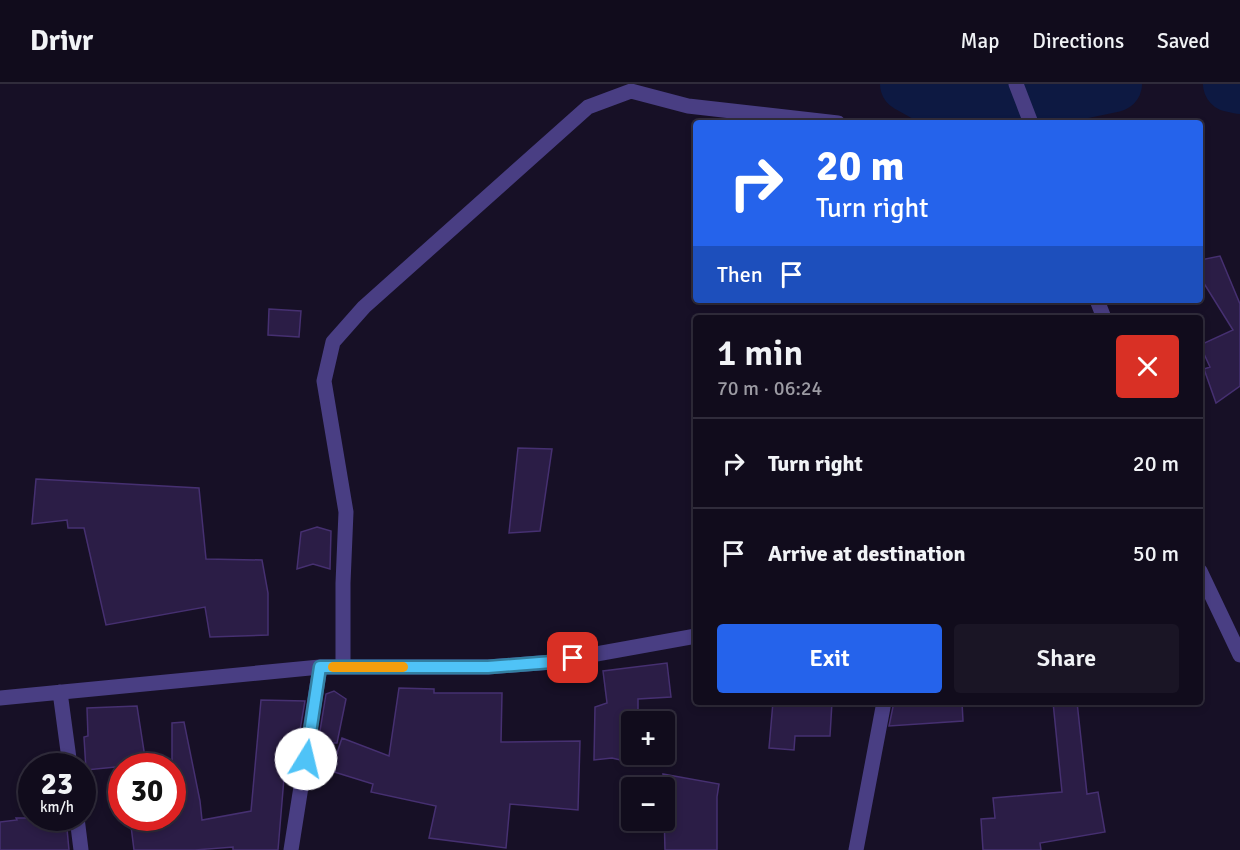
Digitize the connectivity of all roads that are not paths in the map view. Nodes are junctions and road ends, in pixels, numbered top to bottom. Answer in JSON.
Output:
{"nodes":[{"id":1,"x":1016,"y":84,"type":"edge"},
{"id":2,"x":812,"y":120,"type":"edge"},
{"id":3,"x":1030,"y":120,"type":"edge"},
{"id":4,"x":1203,"y":577,"type":"edge"},
{"id":5,"x":693,"y":637,"type":"edge"},
{"id":6,"x":1240,"y":655,"type":"edge"},
{"id":7,"x":320,"y":667,"type":"junction"},
{"id":8,"x":343,"y":667,"type":"junction"},
{"id":9,"x":60,"y":692,"type":"junction"},
{"id":10,"x":0,"y":698,"type":"edge"},
{"id":11,"x":883,"y":705,"type":"edge"},
{"id":12,"x":68,"y":753,"type":"edge"},
{"id":13,"x":79,"y":831,"type":"edge"},
{"id":14,"x":81,"y":850,"type":"edge"},
{"id":15,"x":291,"y":850,"type":"edge"},
{"id":16,"x":856,"y":850,"type":"edge"}],
"edges":[{"from":1,"to":3,"type":"street"},
{"from":2,"to":8,"type":"street"},
{"from":4,"to":6,"type":"street"},
{"from":5,"to":8,"type":"street"},
{"from":7,"to":8,"type":"street"},
{"from":7,"to":9,"type":"street"},
{"from":7,"to":15,"type":"street"},
{"from":9,"to":10,"type":"street"},
{"from":9,"to":12,"type":"street"},
{"from":11,"to":16,"type":"street"},
{"from":13,"to":14,"type":"street"}]}
